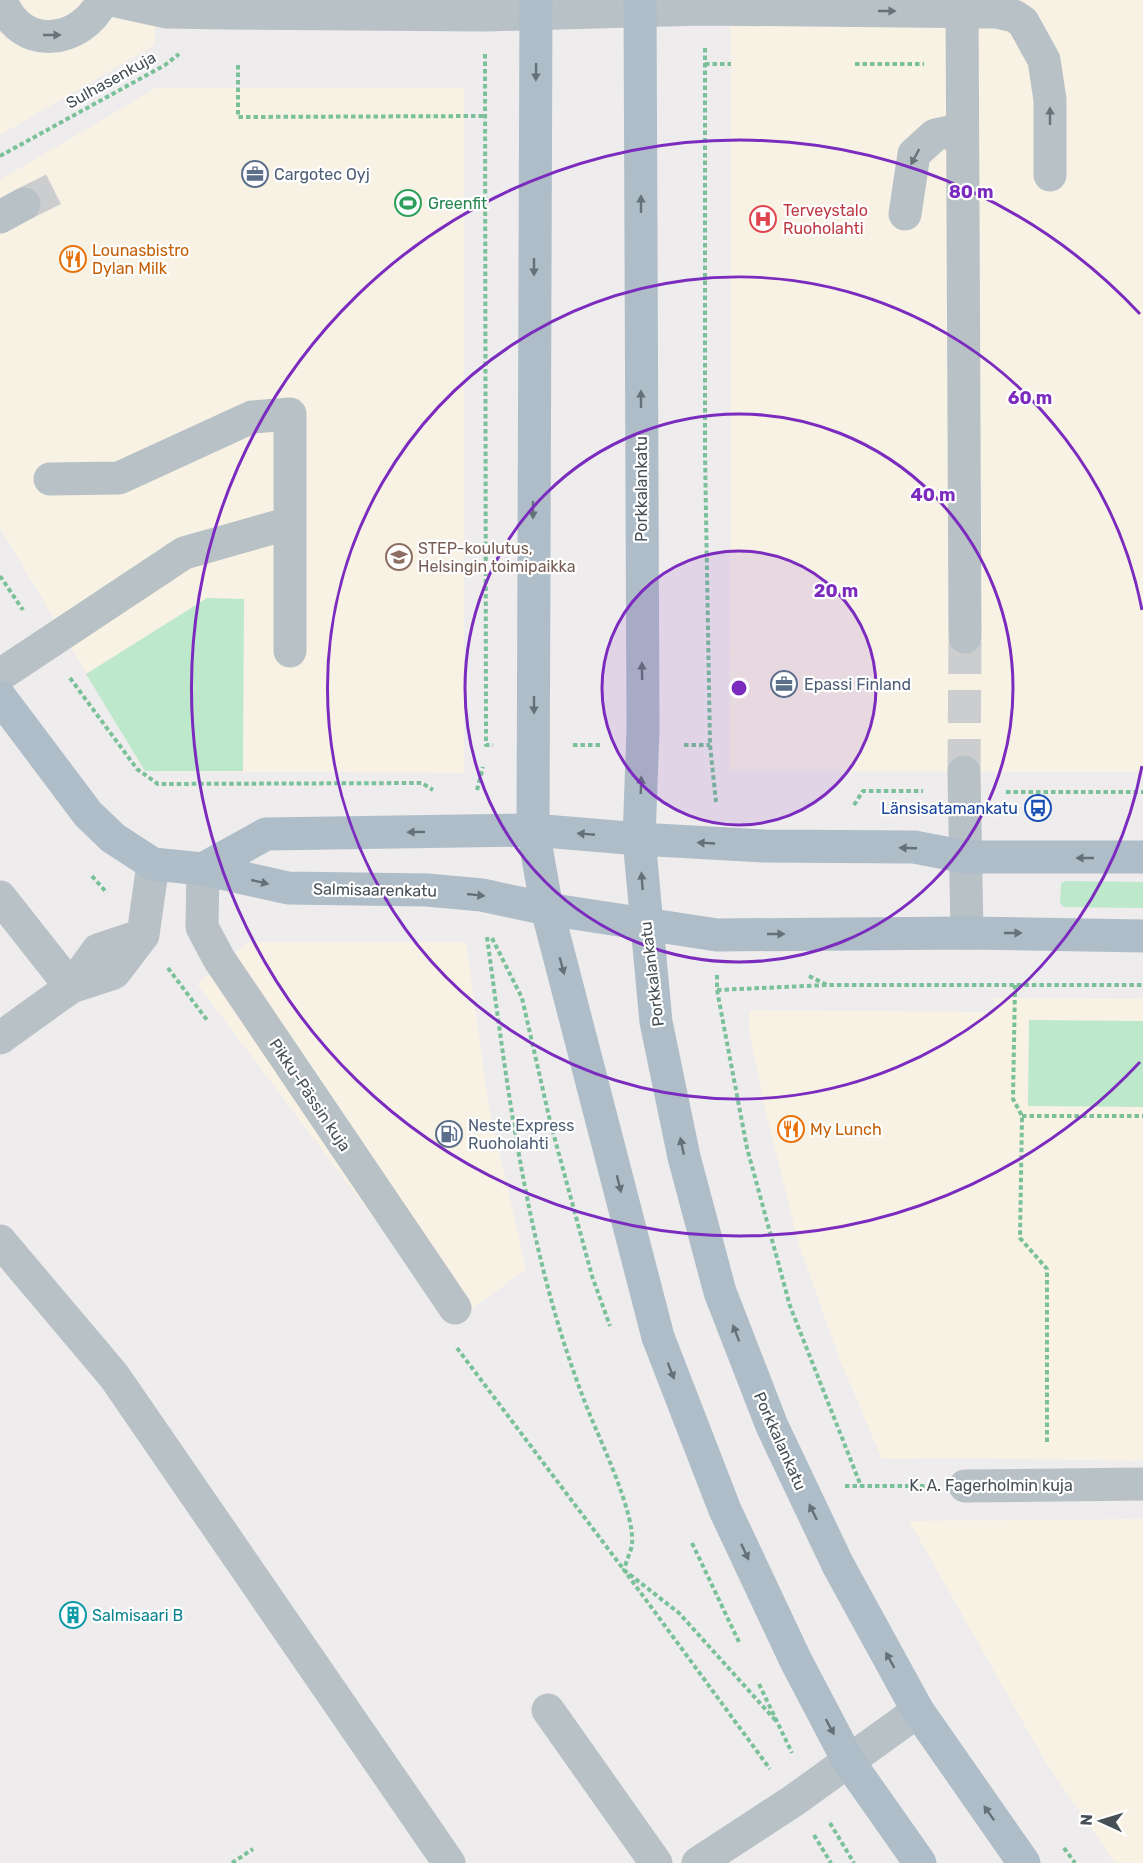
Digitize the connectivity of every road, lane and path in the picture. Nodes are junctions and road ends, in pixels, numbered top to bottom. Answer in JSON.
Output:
{"nodes":[{"id":1,"x":0,"y":0,"type":"edge"},
{"id":2,"x":103,"y":0,"type":"edge"},
{"id":3,"x":111,"y":0,"type":"edge"},
{"id":4,"x":544,"y":4,"type":"edge"},
{"id":5,"x":640,"y":5,"type":"edge"},
{"id":6,"x":962,"y":6,"type":"edge"},
{"id":7,"x":226,"y":13,"type":"junction"},
{"id":8,"x":731,"y":64,"type":"dead end"},
{"id":9,"x":238,"y":65,"type":"dead end"},
{"id":10,"x":485,"y":68,"type":"dead end"},
{"id":11,"x":485,"y":116,"type":"junction"},
{"id":12,"x":962,"y":129,"type":"junction"},
{"id":13,"x":0,"y":156,"type":"edge"},
{"id":14,"x":1050,"y":175,"type":"dead end"},
{"id":15,"x":905,"y":214,"type":"dead end"},
{"id":16,"x":50,"y":479,"type":"dead end"},
{"id":17,"x":290,"y":523,"type":"junction"},
{"id":18,"x":0,"y":576,"type":"edge"},
{"id":19,"x":965,"y":637,"type":"tunnel mouth"},
{"id":20,"x":46,"y":644,"type":"junction"},
{"id":21,"x":290,"y":651,"type":"dead end"},
{"id":22,"x":0,"y":675,"type":"edge"},
{"id":23,"x":0,"y":697,"type":"edge"},
{"id":24,"x":534,"y":745,"type":"junction"},
{"id":25,"x":642,"y":745,"type":"junction"},
{"id":26,"x":710,"y":745,"type":"junction"},
{"id":27,"x":964,"y":772,"type":"tunnel mouth"},
{"id":28,"x":422,"y":783,"type":"dead end"},
{"id":29,"x":716,"y":786,"type":"dead end"},
{"id":30,"x":533,"y":830,"type":"junction"},
{"id":31,"x":639,"y":839,"type":"junction"},
{"id":32,"x":966,"y":857,"type":"junction"},
{"id":33,"x":1143,"y":857,"type":"edge"},
{"id":34,"x":153,"y":864,"type":"junction"},
{"id":35,"x":203,"y":869,"type":"junction"},
{"id":36,"x":0,"y":897,"type":"edge"},
{"id":37,"x":547,"y":909,"type":"junction"},
{"id":38,"x":645,"y":922,"type":"junction"},
{"id":39,"x":486,"y":927,"type":"dead end"},
{"id":40,"x":967,"y":933,"type":"junction"},
{"id":41,"x":717,"y":935,"type":"junction"},
{"id":42,"x":1143,"y":936,"type":"edge"},
{"id":43,"x":1015,"y":985,"type":"junction"},
{"id":44,"x":1143,"y":985,"type":"edge"},
{"id":45,"x":71,"y":987,"type":"junction"},
{"id":46,"x":717,"y":990,"type":"junction"},
{"id":47,"x":0,"y":1038,"type":"edge"},
{"id":48,"x":1022,"y":1116,"type":"junction"},
{"id":49,"x":1143,"y":1116,"type":"edge"},
{"id":50,"x":0,"y":1241,"type":"edge"},
{"id":51,"x":455,"y":1308,"type":"dead end"},
{"id":52,"x":1143,"y":1484,"type":"edge"},
{"id":53,"x":1046,"y":1485,"type":"junction"},
{"id":54,"x":861,"y":1486,"type":"junction"},
{"id":55,"x":965,"y":1486,"type":"joint"},
{"id":56,"x":844,"y":1496,"type":"dead end"},
{"id":57,"x":624,"y":1570,"type":"junction"},
{"id":58,"x":548,"y":1710,"type":"dead end"},
{"id":59,"x":918,"y":1712,"type":"junction"},
{"id":60,"x":777,"y":1722,"type":"dead end"},
{"id":61,"x":849,"y":1762,"type":"junction"},
{"id":62,"x":794,"y":1801,"type":"junction"},
{"id":63,"x":1061,"y":1844,"type":"dead end"},
{"id":64,"x":253,"y":1849,"type":"dead end"},
{"id":65,"x":232,"y":1863,"type":"edge"},
{"id":66,"x":449,"y":1863,"type":"edge"},
{"id":67,"x":656,"y":1863,"type":"edge"},
{"id":68,"x":698,"y":1863,"type":"edge"},
{"id":69,"x":831,"y":1863,"type":"edge"},
{"id":70,"x":920,"y":1863,"type":"edge"},
{"id":71,"x":1024,"y":1863,"type":"edge"},
{"id":72,"x":1075,"y":1863,"type":"edge"}],
"edges":[{"from":1,"to":2,"type":"street","one_way":true},
{"from":3,"to":7,"type":"street"},
{"from":4,"to":5,"type":"street"},
{"from":4,"to":7,"type":"street"},
{"from":4,"to":24,"type":"main road","one_way":true},
{"from":5,"to":6,"type":"street","one_way":true},
{"from":25,"to":5,"type":"main road","name":"Porkkalankatu","one_way":true},
{"from":6,"to":12,"type":"street"},
{"from":14,"to":6,"type":"street","one_way":true},
{"from":7,"to":13,"type":"path","name":"Sulhasenkuja"},
{"from":8,"to":26,"type":"path"},
{"from":9,"to":11,"type":"path"},
{"from":10,"to":11,"type":"path"},
{"from":11,"to":24,"type":"path"},
{"from":12,"to":15,"type":"street","one_way":true},
{"from":12,"to":19,"type":"street"},
{"from":16,"to":17,"type":"street"},
{"from":17,"to":20,"type":"street"},
{"from":17,"to":21,"type":"street"},
{"from":18,"to":20,"type":"path"},
{"from":20,"to":22,"type":"street"},
{"from":20,"to":28,"type":"path"},
{"from":23,"to":34,"type":"main road","name":"Salmisaarenkatu"},
{"from":24,"to":25,"type":"path"},
{"from":24,"to":30,"type":"main road"},
{"from":25,"to":26,"type":"path"},
{"from":31,"to":25,"type":"main road","name":"Porkkalankatu","one_way":true},
{"from":26,"to":29,"type":"path"},
{"from":27,"to":32,"type":"street"},
{"from":31,"to":30,"type":"main road","one_way":true},
{"from":30,"to":35,"type":"main road","one_way":true},
{"from":30,"to":37,"type":"main road"},
{"from":32,"to":31,"type":"main road","one_way":true},
{"from":38,"to":31,"type":"main road","name":"Porkkalankatu","one_way":true},
{"from":33,"to":32,"type":"main road","one_way":true},
{"from":32,"to":40,"type":"street"},
{"from":34,"to":35,"type":"main road","name":"Salmisaarenkatu"},
{"from":34,"to":45,"type":"street"},
{"from":35,"to":37,"type":"main road","name":"Salmisaarenkatu","one_way":true},
{"from":35,"to":51,"type":"street","name":"Pikku-Pässin kuja"},
{"from":36,"to":45,"type":"street"},
{"from":37,"to":38,"type":"main road"},
{"from":37,"to":61,"type":"main road","one_way":true},
{"from":38,"to":41,"type":"main road"},
{"from":59,"to":38,"type":"main road","name":"Porkkalankatu","one_way":true},
{"from":39,"to":57,"type":"path"},
{"from":41,"to":40,"type":"main road","one_way":true},
{"from":40,"to":42,"type":"main road","one_way":true},
{"from":41,"to":46,"type":"path"},
{"from":43,"to":44,"type":"path"},
{"from":43,"to":46,"type":"path"},
{"from":43,"to":48,"type":"path"},
{"from":45,"to":47,"type":"street"},
{"from":46,"to":54,"type":"path"},
{"from":48,"to":49,"type":"path"},
{"from":48,"to":53,"type":"path"},
{"from":50,"to":66,"type":"street"},
{"from":52,"to":53,"type":"street","name":"K. A. Fagerholmin kuja"},
{"from":53,"to":55,"type":"street","name":"K. A. Fagerholmin kuja"},
{"from":54,"to":55,"type":"path","name":"K. A. Fagerholmin kuja"},
{"from":54,"to":56,"type":"path","name":"K. A. Fagerholmin kuja"},
{"from":57,"to":60,"type":"path"},
{"from":57,"to":62,"type":"path"},
{"from":58,"to":67,"type":"street"},
{"from":59,"to":61,"type":"street"},
{"from":71,"to":59,"type":"main road","name":"Porkkalankatu","one_way":true},
{"from":61,"to":62,"type":"street"},
{"from":61,"to":70,"type":"main road"},
{"from":62,"to":68,"type":"street"},
{"from":62,"to":69,"type":"path"},
{"from":63,"to":72,"type":"path"},
{"from":64,"to":65,"type":"path"}]}
